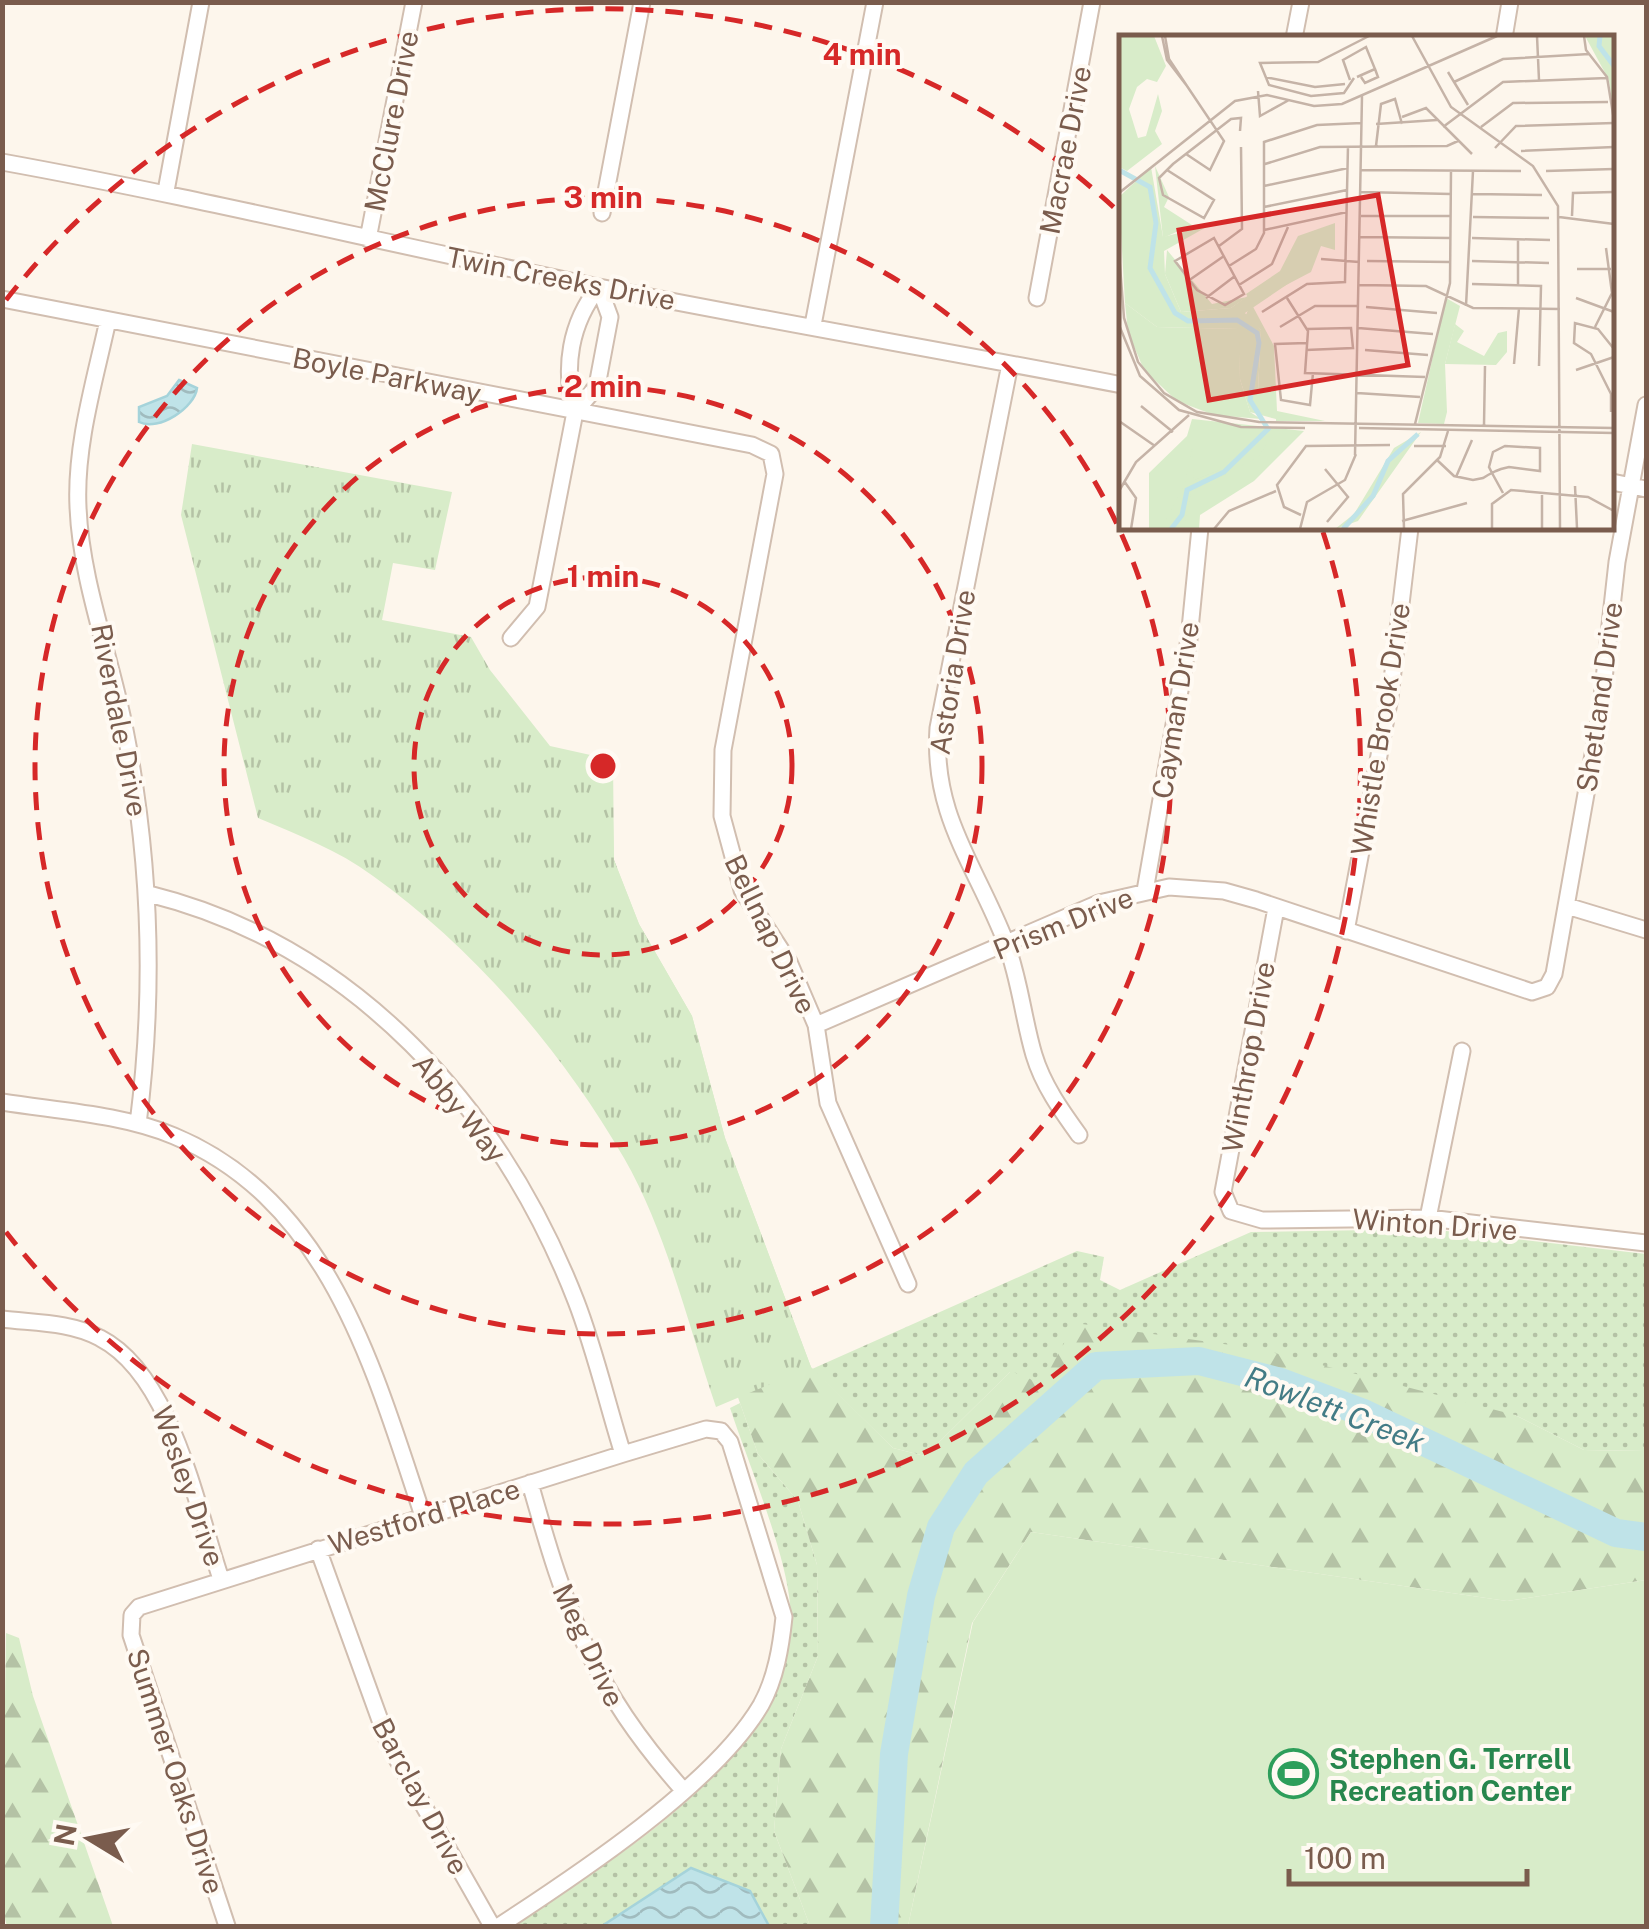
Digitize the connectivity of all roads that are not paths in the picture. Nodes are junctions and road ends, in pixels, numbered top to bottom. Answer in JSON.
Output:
{"nodes":[{"id":1,"x":201,"y":2,"type":"edge"},
{"id":2,"x":414,"y":2,"type":"edge"},
{"id":3,"x":642,"y":2,"type":"edge"},
{"id":4,"x":876,"y":2,"type":"edge"},
{"id":5,"x":1092,"y":2,"type":"edge"},
{"id":6,"x":1301,"y":2,"type":"edge"},
{"id":7,"x":1510,"y":2,"type":"edge"},
{"id":8,"x":1295,"y":35,"type":"edge"},
{"id":9,"x":1504,"y":35,"type":"edge"},
{"id":10,"x":2,"y":162,"type":"edge"},
{"id":11,"x":166,"y":191,"type":"junction"},
{"id":12,"x":602,"y":213,"type":"dead end"},
{"id":13,"x":368,"y":239,"type":"junction"},
{"id":14,"x":598,"y":287,"type":"junction"},
{"id":15,"x":1037,"y":298,"type":"dead end"},
{"id":16,"x":2,"y":299,"type":"edge"},
{"id":17,"x":108,"y":320,"type":"junction"},
{"id":18,"x":812,"y":326,"type":"junction"},
{"id":19,"x":1010,"y":364,"type":"junction"},
{"id":20,"x":1119,"y":384,"type":"edge"},
{"id":21,"x":1646,"y":405,"type":"edge"},
{"id":22,"x":575,"y":412,"type":"junction"},
{"id":23,"x":771,"y":454,"type":"joint"},
{"id":24,"x":1614,"y":482,"type":"edge"},
{"id":25,"x":1639,"y":488,"type":"edge"},
{"id":26,"x":1200,"y":530,"type":"edge"},
{"id":27,"x":1410,"y":530,"type":"edge"},
{"id":28,"x":512,"y":638,"type":"dead end"},
{"id":29,"x":1145,"y":891,"type":"junction"},
{"id":30,"x":149,"y":894,"type":"junction"},
{"id":31,"x":1567,"y":906,"type":"junction"},
{"id":32,"x":1276,"y":908,"type":"junction"},
{"id":33,"x":1646,"y":930,"type":"edge"},
{"id":34,"x":1346,"y":931,"type":"junction"},
{"id":35,"x":1007,"y":945,"type":"junction"},
{"id":36,"x":1546,"y":987,"type":"joint"},
{"id":37,"x":816,"y":1025,"type":"junction"},
{"id":38,"x":1462,"y":1051,"type":"dead end"},
{"id":39,"x":2,"y":1102,"type":"edge"},
{"id":40,"x":138,"y":1124,"type":"junction"},
{"id":41,"x":1079,"y":1135,"type":"dead end"},
{"id":42,"x":1227,"y":1206,"type":"joint"},
{"id":43,"x":1428,"y":1218,"type":"junction"},
{"id":44,"x":1646,"y":1243,"type":"edge"},
{"id":45,"x":908,"y":1284,"type":"dead end"},
{"id":46,"x":2,"y":1319,"type":"edge"},
{"id":47,"x":623,"y":1454,"type":"junction"},
{"id":48,"x":530,"y":1483,"type":"junction"},
{"id":49,"x":424,"y":1516,"type":"junction"},
{"id":50,"x":318,"y":1549,"type":"junction"},
{"id":51,"x":221,"y":1580,"type":"junction"},
{"id":52,"x":132,"y":1615,"type":"joint"},
{"id":53,"x":683,"y":1790,"type":"junction"},
{"id":54,"x":228,"y":1926,"type":"edge"},
{"id":55,"x":496,"y":1926,"type":"edge"}],
"edges":[{"from":1,"to":11,"type":"street"},
{"from":2,"to":13,"type":"street","name":"McClure Drive"},
{"from":3,"to":12,"type":"street"},
{"from":4,"to":18,"type":"street"},
{"from":5,"to":15,"type":"street","name":"Macrae Drive"},
{"from":6,"to":8,"type":"street"},
{"from":7,"to":9,"type":"street"},
{"from":10,"to":11,"type":"street","name":"Twin Creeks Drive"},
{"from":11,"to":13,"type":"street","name":"Twin Creeks Drive"},
{"from":13,"to":14,"type":"street","name":"Twin Creeks Drive"},
{"from":14,"to":18,"type":"street","name":"Twin Creeks Drive"},
{"from":14,"to":22,"type":"street"},
{"from":14,"to":22,"type":"street"},
{"from":16,"to":17,"type":"street","name":"Boyle Parkway"},
{"from":17,"to":22,"type":"street","name":"Boyle Parkway"},
{"from":17,"to":30,"type":"street","name":"Riverdale Drive"},
{"from":18,"to":19,"type":"street","name":"Twin Creeks Drive"},
{"from":19,"to":20,"type":"street","name":"Twin Creeks Drive"},
{"from":19,"to":35,"type":"street","name":"Astoria Drive"},
{"from":21,"to":25,"type":"street","name":"Shetland Drive"},
{"from":22,"to":23,"type":"street","name":"Boyle Parkway"},
{"from":22,"to":28,"type":"street"},
{"from":23,"to":37,"type":"street","name":"Bellnap Drive"},
{"from":24,"to":25,"type":"street"},
{"from":25,"to":31,"type":"street","name":"Shetland Drive"},
{"from":26,"to":29,"type":"street","name":"Cayman Drive"},
{"from":27,"to":34,"type":"street","name":"Whistle Brook Drive"},
{"from":29,"to":32,"type":"street","name":"Prism Drive"},
{"from":29,"to":35,"type":"street","name":"Prism Drive"},
{"from":30,"to":40,"type":"street","name":"Riverdale Drive"},
{"from":30,"to":47,"type":"street","name":"Abby Way"},
{"from":31,"to":33,"type":"street"},
{"from":31,"to":36,"type":"street","name":"Shetland Drive"},
{"from":32,"to":34,"type":"street","name":"Prism Drive"},
{"from":32,"to":42,"type":"street","name":"Winthrop Drive"},
{"from":34,"to":36,"type":"street","name":"Prism Drive"},
{"from":35,"to":37,"type":"street","name":"Prism Drive"},
{"from":35,"to":41,"type":"street","name":"Astoria Drive"},
{"from":37,"to":45,"type":"street","name":"Bellnap Drive"},
{"from":38,"to":43,"type":"street"},
{"from":39,"to":40,"type":"street"},
{"from":40,"to":49,"type":"street"},
{"from":42,"to":43,"type":"street","name":"Winton Drive"},
{"from":43,"to":44,"type":"street","name":"Winton Drive"},
{"from":46,"to":51,"type":"street","name":"Wesley Drive"},
{"from":47,"to":48,"type":"street","name":"Westford Place"},
{"from":47,"to":53,"type":"street","name":"Westford Place"},
{"from":48,"to":49,"type":"street","name":"Westford Place"},
{"from":48,"to":53,"type":"street","name":"Meg Drive"},
{"from":49,"to":50,"type":"street","name":"Westford Place"},
{"from":50,"to":51,"type":"street","name":"Westford Place"},
{"from":50,"to":55,"type":"street","name":"Barclay Drive"},
{"from":51,"to":52,"type":"street","name":"Westford Place"},
{"from":52,"to":54,"type":"street","name":"Summer Oaks Drive"},
{"from":53,"to":55,"type":"street"}]}
